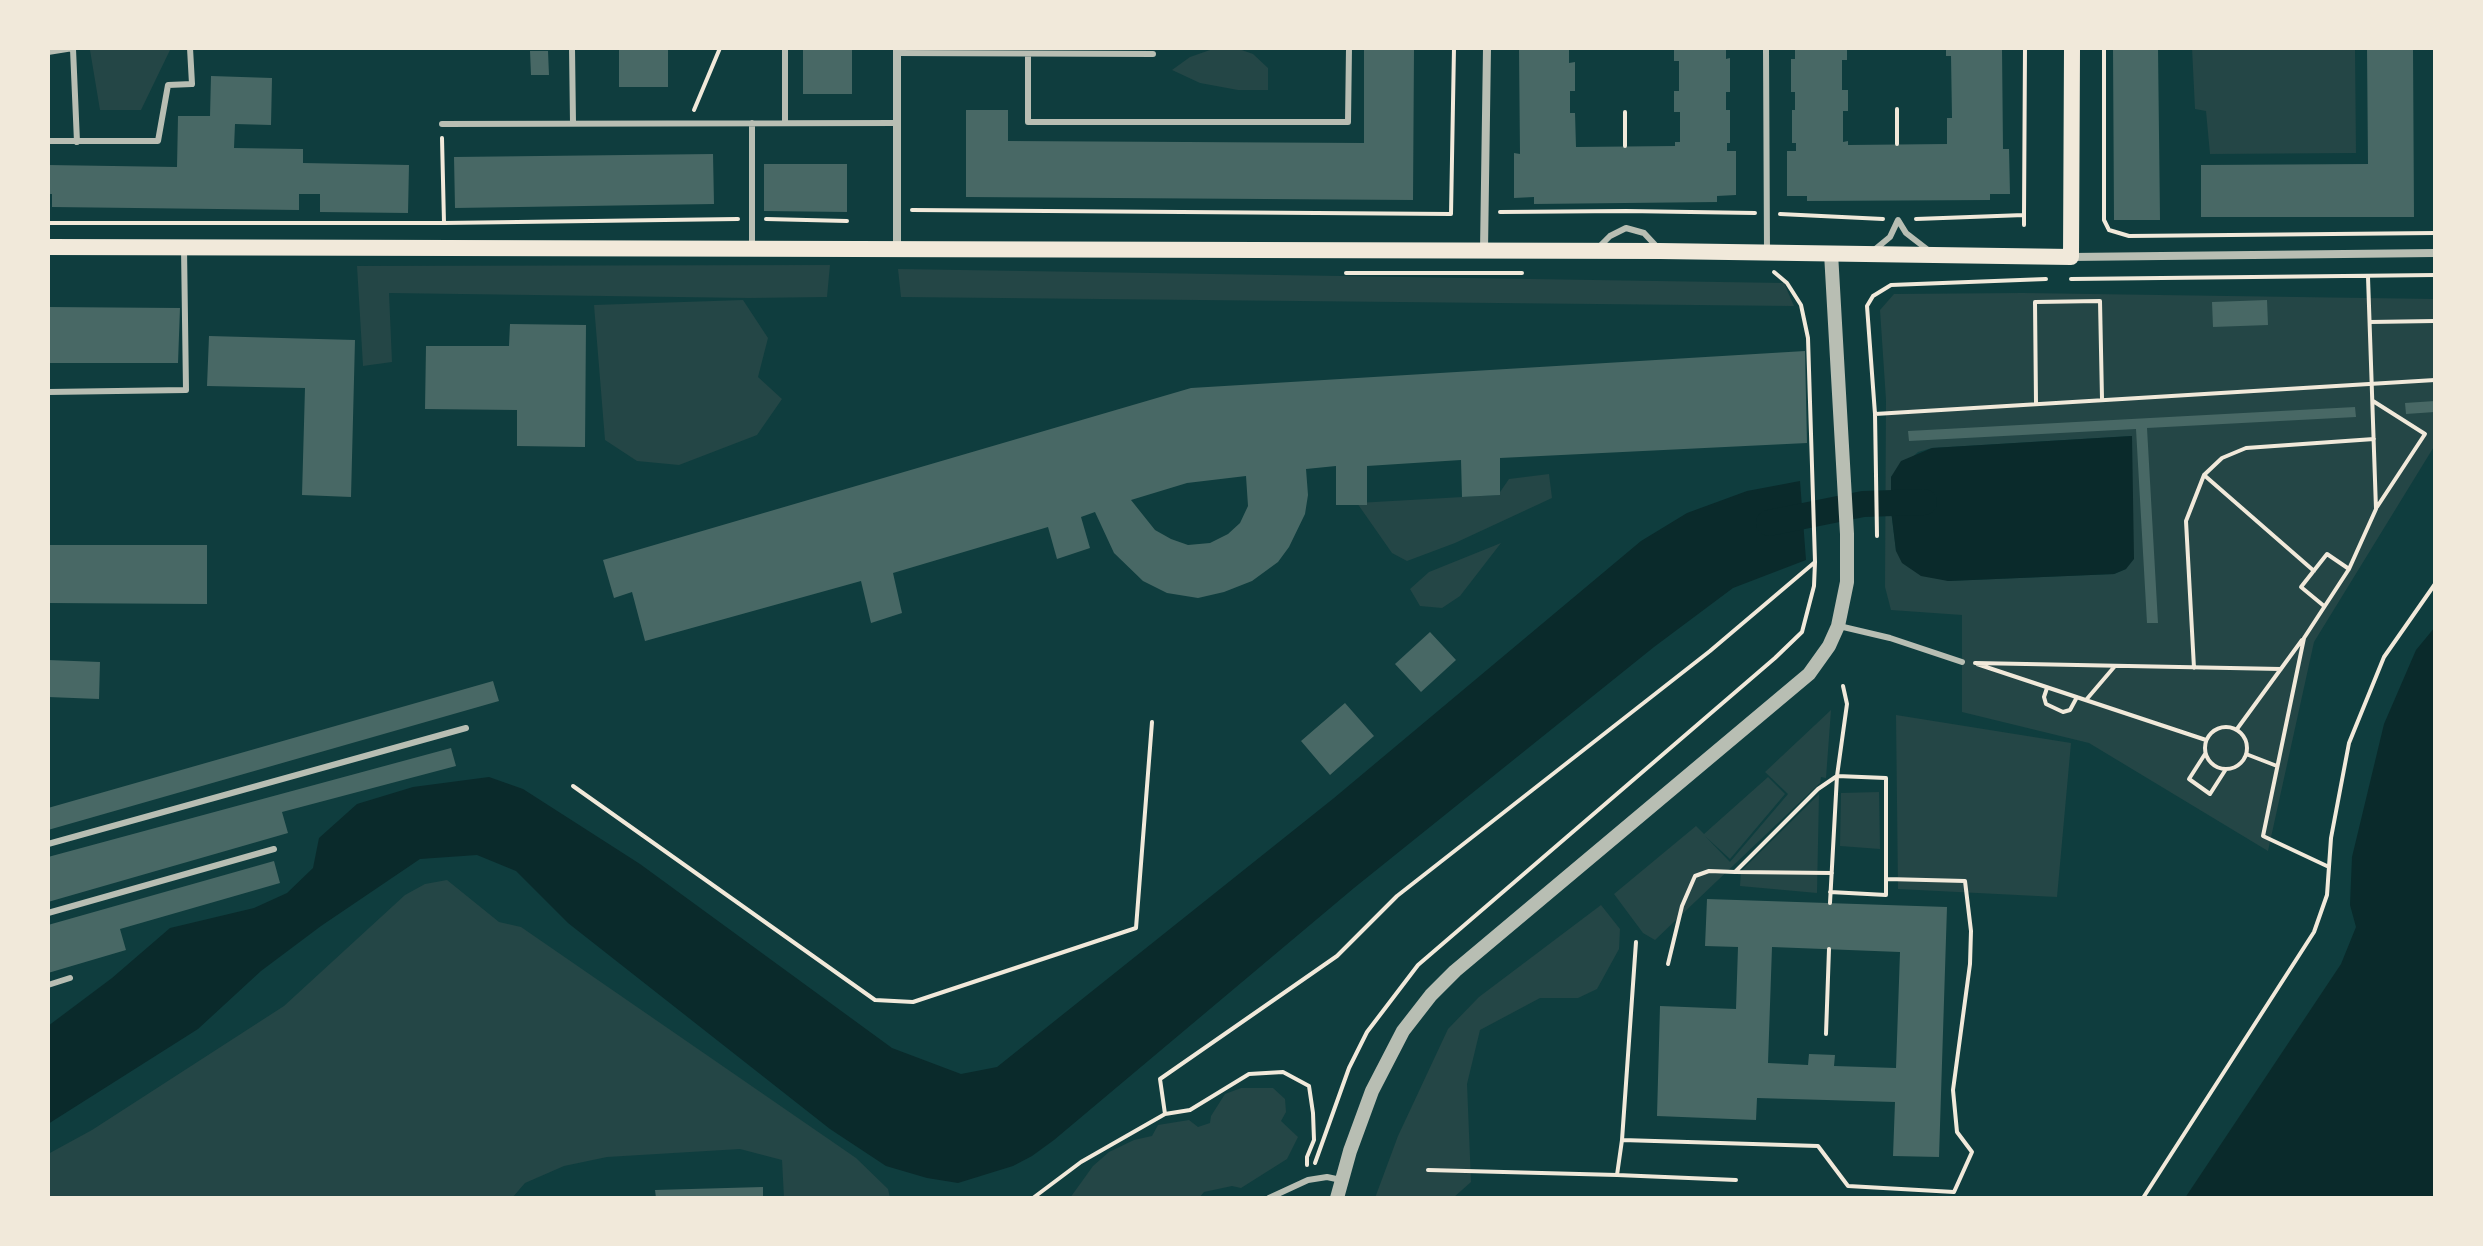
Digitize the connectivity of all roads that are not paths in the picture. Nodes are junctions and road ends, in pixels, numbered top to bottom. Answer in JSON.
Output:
{"nodes":[{"id":1,"x":73,"y":48,"type":"edge"},
{"id":2,"x":190,"y":48,"type":"edge"},
{"id":3,"x":572,"y":48,"type":"edge"},
{"id":4,"x":785,"y":48,"type":"edge"},
{"id":5,"x":1349,"y":48,"type":"edge"},
{"id":6,"x":1487,"y":48,"type":"edge"},
{"id":7,"x":1766,"y":48,"type":"edge"},
{"id":8,"x":2072,"y":48,"type":"edge"},
{"id":9,"x":897,"y":50,"type":"edge"},
{"id":10,"x":48,"y":52,"type":"edge"},
{"id":11,"x":1028,"y":54,"type":"junction"},
{"id":12,"x":1153,"y":54,"type":"dead end"},
{"id":13,"x":573,"y":123,"type":"junction"},
{"id":14,"x":752,"y":123,"type":"junction"},
{"id":15,"x":785,"y":123,"type":"junction"},
{"id":16,"x":897,"y":123,"type":"junction"},
{"id":17,"x":442,"y":124,"type":"road end"},
{"id":18,"x":48,"y":142,"type":"edge"},
{"id":19,"x":77,"y":142,"type":"junction"},
{"id":20,"x":48,"y":247,"type":"edge"},
{"id":21,"x":184,"y":247,"type":"junction"},
{"id":22,"x":752,"y":249,"type":"junction"},
{"id":23,"x":897,"y":249,"type":"junction"},
{"id":24,"x":1484,"y":250,"type":"junction"},
{"id":25,"x":1767,"y":252,"type":"junction"},
{"id":26,"x":1831,"y":253,"type":"junction"},
{"id":27,"x":1870,"y":253,"type":"junction"},
{"id":28,"x":2435,"y":253,"type":"edge"},
{"id":29,"x":1935,"y":254,"type":"junction"},
{"id":30,"x":2071,"y":257,"type":"junction"},
{"id":31,"x":48,"y":392,"type":"edge"},
{"id":32,"x":1838,"y":626,"type":"junction"},
{"id":33,"x":1962,"y":662,"type":"dead end"},
{"id":34,"x":466,"y":728,"type":"dead end"},
{"id":35,"x":48,"y":844,"type":"edge"},
{"id":36,"x":274,"y":849,"type":"dead end"},
{"id":37,"x":48,"y":913,"type":"edge"},
{"id":38,"x":70,"y":978,"type":"dead end"},
{"id":39,"x":48,"y":985,"type":"edge"},
{"id":40,"x":1341,"y":1180,"type":"junction"},
{"id":41,"x":1269,"y":1198,"type":"edge"},
{"id":42,"x":1337,"y":1198,"type":"edge"}],
"edges":[{"from":1,"to":10,"type":"lane"},
{"from":1,"to":19,"type":"lane"},
{"from":2,"to":19,"type":"lane"},
{"from":3,"to":13,"type":"lane"},
{"from":4,"to":15,"type":"lane"},
{"from":5,"to":11,"type":"lane"},
{"from":6,"to":24,"type":"street"},
{"from":7,"to":25,"type":"lane"},
{"from":8,"to":30,"type":"main road"},
{"from":9,"to":11,"type":"lane"},
{"from":9,"to":16,"type":"street"},
{"from":11,"to":12,"type":"lane"},
{"from":13,"to":14,"type":"lane"},
{"from":13,"to":17,"type":"lane"},
{"from":14,"to":15,"type":"lane"},
{"from":14,"to":22,"type":"lane"},
{"from":15,"to":16,"type":"lane"},
{"from":16,"to":23,"type":"street"},
{"from":18,"to":19,"type":"lane"},
{"from":20,"to":21,"type":"main road"},
{"from":21,"to":22,"type":"main road"},
{"from":21,"to":31,"type":"lane"},
{"from":22,"to":23,"type":"main road"},
{"from":23,"to":24,"type":"main road"},
{"from":24,"to":25,"type":"main road"},
{"from":25,"to":26,"type":"main road"},
{"from":26,"to":27,"type":"main road"},
{"from":26,"to":32,"type":"street"},
{"from":27,"to":29,"type":"main road"},
{"from":27,"to":29,"type":"lane"},
{"from":28,"to":30,"type":"street"},
{"from":29,"to":30,"type":"main road"},
{"from":32,"to":33,"type":"lane"},
{"from":32,"to":40,"type":"street"},
{"from":34,"to":35,"type":"lane"},
{"from":36,"to":37,"type":"lane"},
{"from":38,"to":39,"type":"lane"},
{"from":40,"to":41,"type":"lane"},
{"from":40,"to":42,"type":"street"}]}
